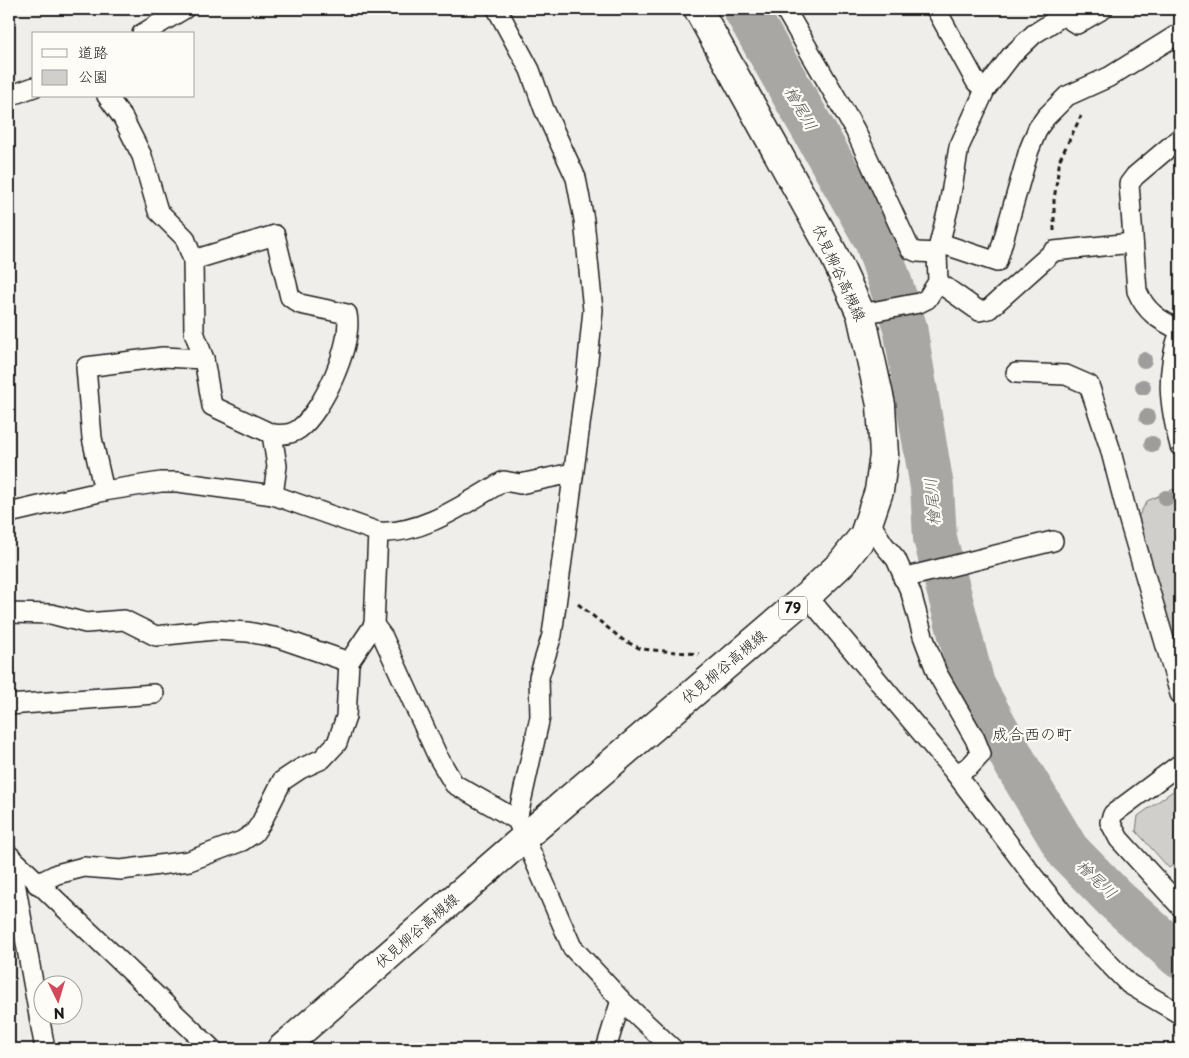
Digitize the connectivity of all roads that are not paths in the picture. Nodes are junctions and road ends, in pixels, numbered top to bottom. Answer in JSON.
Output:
{"nodes":[{"id":1,"x":184,"y":9,"type":"edge"},
{"id":2,"x":497,"y":9,"type":"edge"},
{"id":3,"x":698,"y":9,"type":"edge"},
{"id":4,"x":785,"y":9,"type":"edge"},
{"id":5,"x":936,"y":9,"type":"edge"},
{"id":6,"x":1103,"y":9,"type":"edge"},
{"id":7,"x":1066,"y":11,"type":"edge"},
{"id":8,"x":145,"y":32,"type":"edge"},
{"id":9,"x":1180,"y":33,"type":"edge"},
{"id":10,"x":32,"y":88,"type":"edge"},
{"id":11,"x":985,"y":90,"type":"junction"},
{"id":12,"x":9,"y":96,"type":"edge"},
{"id":13,"x":108,"y":98,"type":"edge"},
{"id":14,"x":1180,"y":138,"type":"edge"},
{"id":15,"x":1132,"y":243,"type":"junction"},
{"id":16,"x":939,"y":248,"type":"junction"},
{"id":17,"x":194,"y":260,"type":"junction"},
{"id":18,"x":938,"y":282,"type":"junction"},
{"id":19,"x":867,"y":313,"type":"junction"},
{"id":20,"x":1180,"y":330,"type":"edge"},
{"id":21,"x":204,"y":359,"type":"junction"},
{"id":22,"x":1016,"y":373,"type":"dead end"},
{"id":23,"x":272,"y":434,"type":"junction"},
{"id":24,"x":1180,"y":446,"type":"edge"},
{"id":25,"x":572,"y":472,"type":"junction"},
{"id":26,"x":104,"y":491,"type":"junction"},
{"id":27,"x":273,"y":496,"type":"junction"},
{"id":28,"x":9,"y":513,"type":"edge"},
{"id":29,"x":869,"y":521,"type":"junction"},
{"id":30,"x":378,"y":532,"type":"junction"},
{"id":31,"x":1053,"y":541,"type":"dead end"},
{"id":32,"x":903,"y":578,"type":"junction"},
{"id":33,"x":807,"y":596,"type":"junction"},
{"id":34,"x":9,"y":613,"type":"edge"},
{"id":35,"x":374,"y":625,"type":"junction"},
{"id":36,"x":349,"y":662,"type":"junction"},
{"id":37,"x":154,"y":694,"type":"dead end"},
{"id":38,"x":1180,"y":694,"type":"edge"},
{"id":39,"x":9,"y":706,"type":"edge"},
{"id":40,"x":1180,"y":764,"type":"edge"},
{"id":41,"x":956,"y":774,"type":"junction"},
{"id":42,"x":521,"y":828,"type":"junction"},
{"id":43,"x":10,"y":857,"type":"edge"},
{"id":44,"x":37,"y":884,"type":"junction"},
{"id":45,"x":1180,"y":906,"type":"edge"},
{"id":46,"x":621,"y":1000,"type":"junction"},
{"id":47,"x":1176,"y":1006,"type":"edge"},
{"id":48,"x":45,"y":1049,"type":"edge"},
{"id":49,"x":212,"y":1049,"type":"edge"},
{"id":50,"x":281,"y":1049,"type":"edge"},
{"id":51,"x":606,"y":1049,"type":"edge"},
{"id":52,"x":673,"y":1049,"type":"edge"}],
"edges":[{"from":1,"to":8,"type":"street"},
{"from":2,"to":25,"type":"street"},
{"from":3,"to":19,"type":"main road","name":"伏見柳谷高槻線","number":"79"},
{"from":4,"to":16,"type":"street"},
{"from":5,"to":11,"type":"street"},
{"from":6,"to":7,"type":"street"},
{"from":7,"to":11,"type":"street"},
{"from":9,"to":16,"type":"street"},
{"from":10,"to":12,"type":"street"},
{"from":11,"to":16,"type":"street"},
{"from":13,"to":17,"type":"street"},
{"from":14,"to":15,"type":"street"},
{"from":15,"to":18,"type":"street"},
{"from":15,"to":20,"type":"street"},
{"from":16,"to":18,"type":"street"},
{"from":17,"to":21,"type":"street"},
{"from":17,"to":23,"type":"street"},
{"from":18,"to":19,"type":"street"},
{"from":19,"to":29,"type":"main road","name":"伏見柳谷高槻線","number":"79"},
{"from":20,"to":24,"type":"street"},
{"from":21,"to":23,"type":"street"},
{"from":21,"to":26,"type":"street"},
{"from":22,"to":38,"type":"street"},
{"from":23,"to":27,"type":"street"},
{"from":25,"to":30,"type":"street"},
{"from":25,"to":42,"type":"street"},
{"from":26,"to":27,"type":"street"},
{"from":26,"to":28,"type":"street"},
{"from":27,"to":30,"type":"street"},
{"from":29,"to":32,"type":"street"},
{"from":29,"to":33,"type":"main road","name":"伏見柳谷高槻線","number":"79"},
{"from":30,"to":35,"type":"street"},
{"from":31,"to":32,"type":"street"},
{"from":32,"to":41,"type":"street"},
{"from":33,"to":41,"type":"street"},
{"from":33,"to":42,"type":"main road","name":"伏見柳谷高槻線","number":"79"},
{"from":34,"to":36,"type":"street"},
{"from":35,"to":36,"type":"street"},
{"from":35,"to":42,"type":"street"},
{"from":36,"to":44,"type":"street"},
{"from":37,"to":39,"type":"street"},
{"from":40,"to":45,"type":"street"},
{"from":41,"to":47,"type":"street"},
{"from":42,"to":46,"type":"street"},
{"from":42,"to":50,"type":"main road","name":"伏見柳谷高槻線","number":"79"},
{"from":43,"to":44,"type":"street"},
{"from":43,"to":48,"type":"street"},
{"from":44,"to":49,"type":"street"},
{"from":46,"to":51,"type":"street"},
{"from":46,"to":52,"type":"street"}]}
